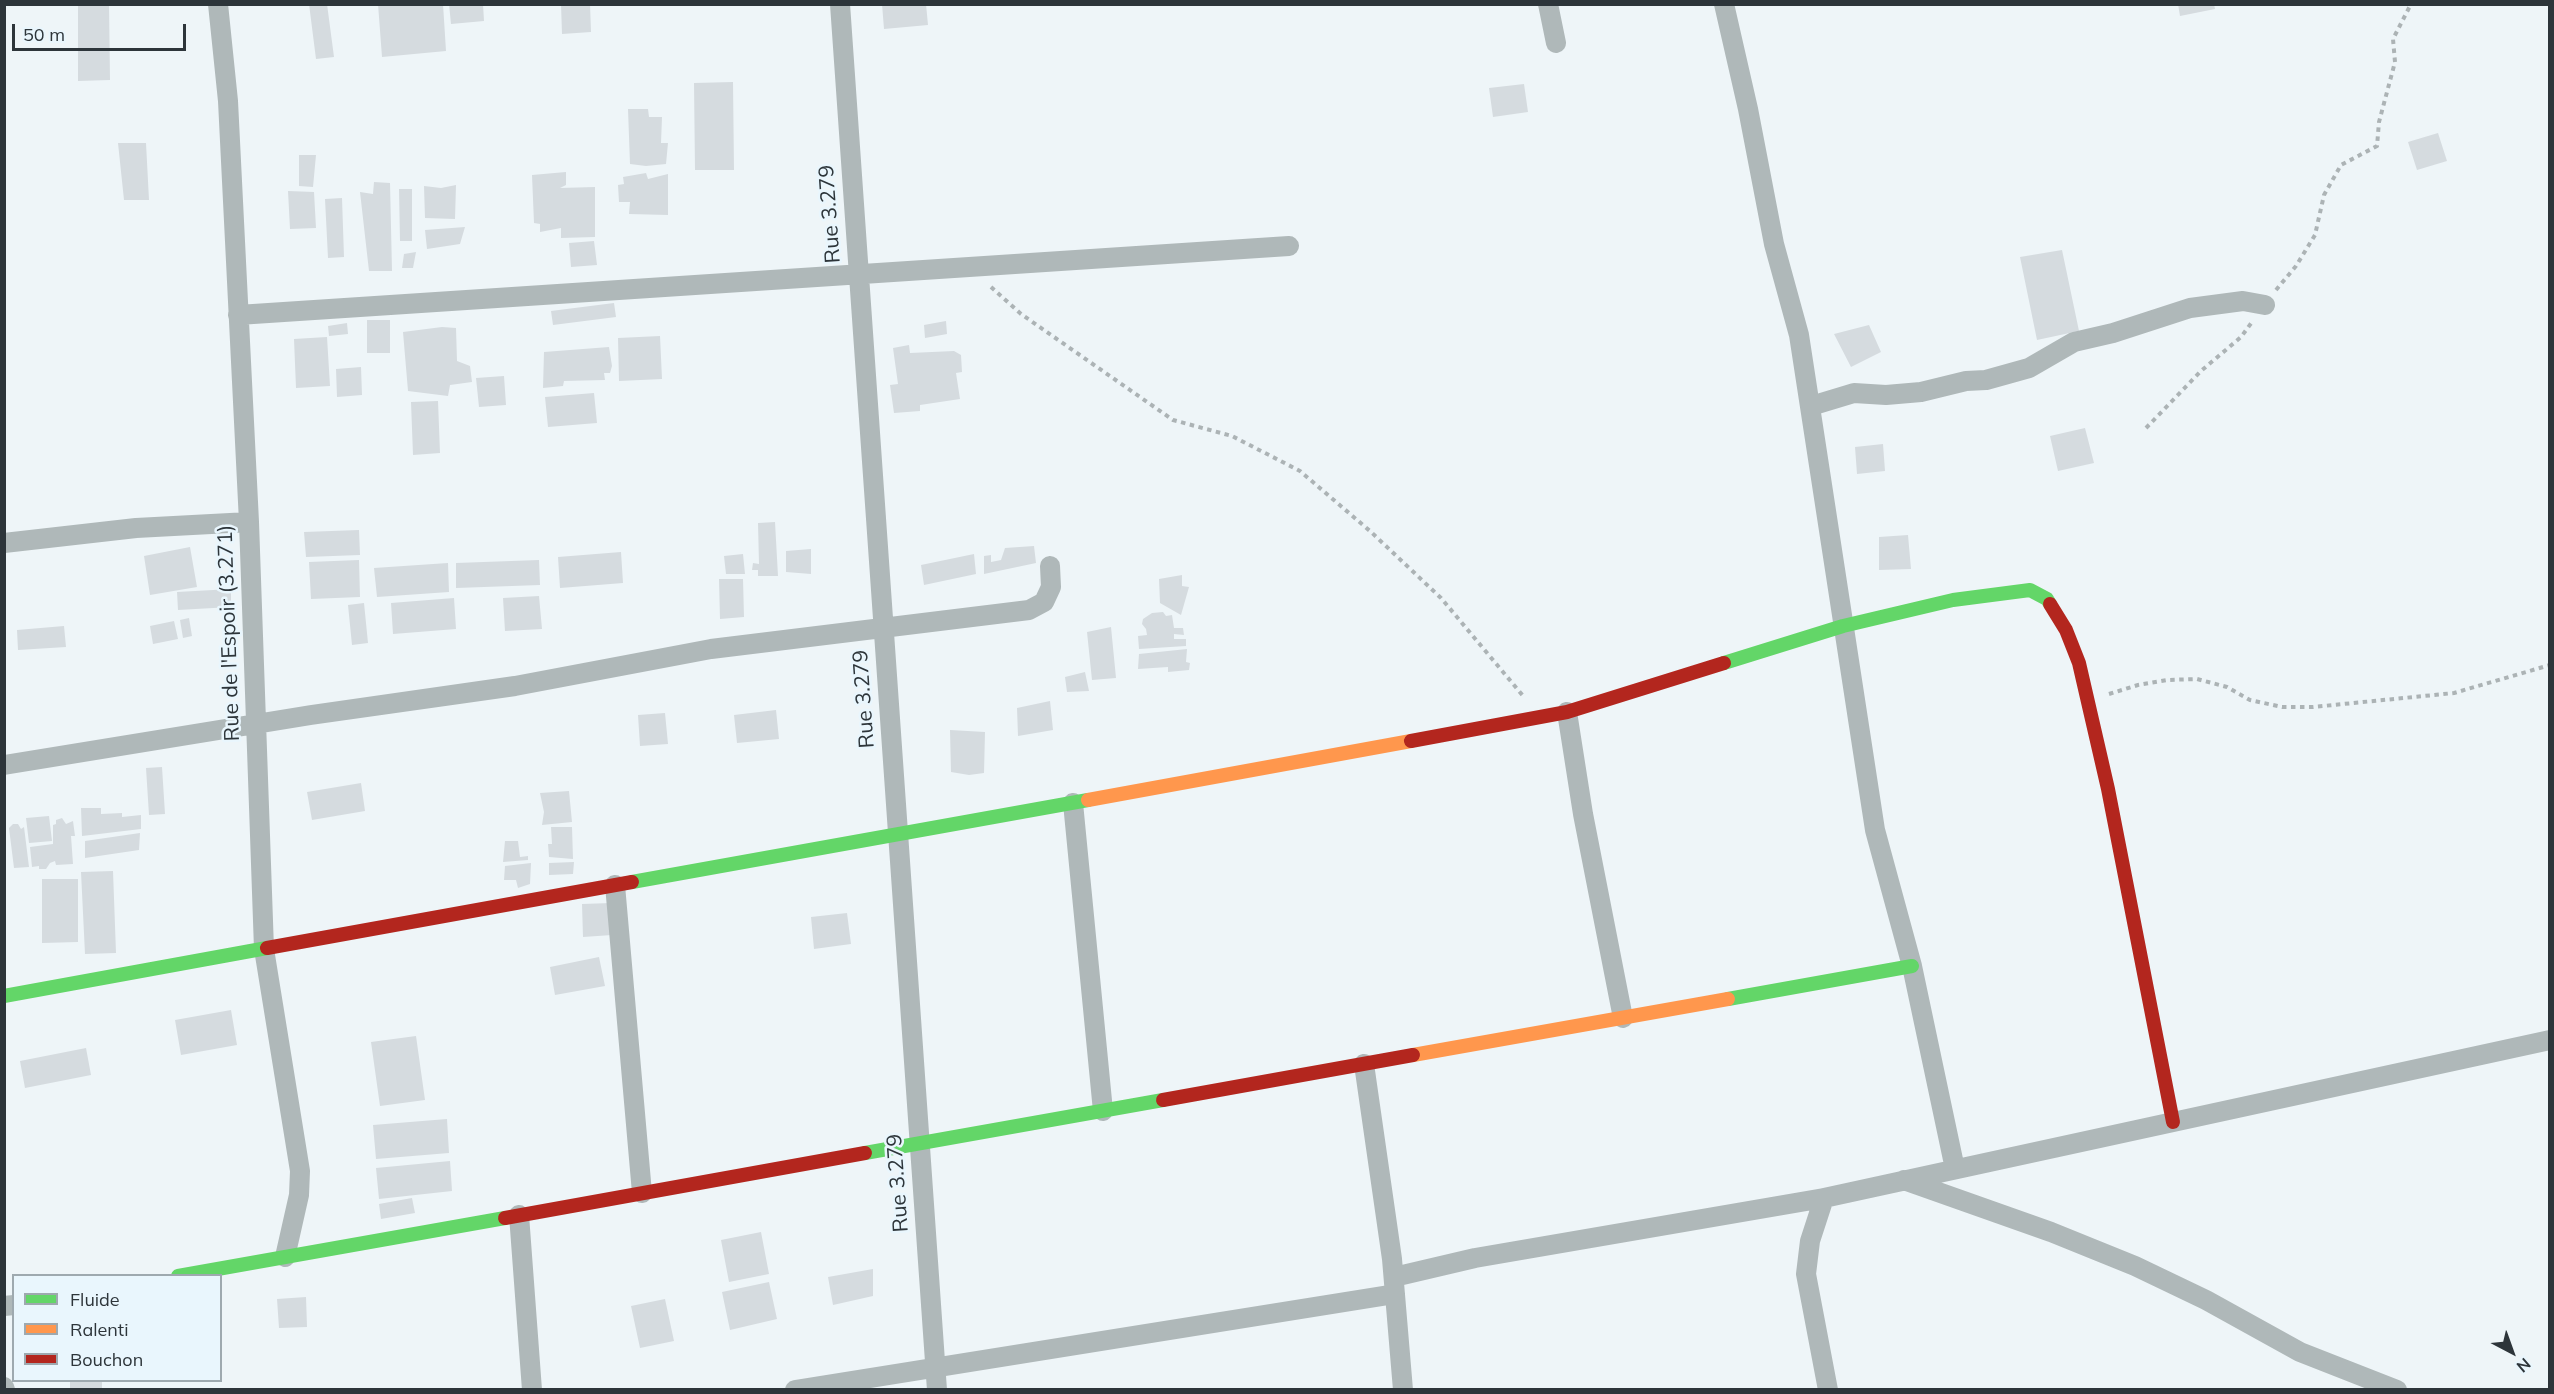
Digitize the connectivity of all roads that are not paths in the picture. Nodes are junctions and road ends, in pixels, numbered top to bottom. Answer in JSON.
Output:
{"nodes":[{"id":1,"x":218,"y":4,"type":"edge"},
{"id":2,"x":840,"y":4,"type":"edge"},
{"id":3,"x":1548,"y":4,"type":"edge"},
{"id":4,"x":1724,"y":4,"type":"edge"},
{"id":5,"x":1556,"y":43,"type":"dead end"},
{"id":6,"x":1289,"y":246,"type":"dead end"},
{"id":7,"x":859,"y":274,"type":"junction"},
{"id":8,"x":2265,"y":305,"type":"road end"},
{"id":9,"x":238,"y":315,"type":"junction"},
{"id":10,"x":1811,"y":405,"type":"junction"},
{"id":11,"x":249,"y":522,"type":"junction"},
{"id":12,"x":4,"y":543,"type":"edge"},
{"id":13,"x":1050,"y":566,"type":"dead end"},
{"id":14,"x":1843,"y":626,"type":"junction"},
{"id":15,"x":883,"y":627,"type":"junction"},
{"id":16,"x":1567,"y":712,"type":"junction"},
{"id":17,"x":256,"y":725,"type":"junction"},
{"id":18,"x":4,"y":765,"type":"edge"},
{"id":19,"x":1072,"y":803,"type":"junction"},
{"id":20,"x":898,"y":836,"type":"junction"},
{"id":21,"x":615,"y":885,"type":"junction"},
{"id":22,"x":264,"y":949,"type":"junction"},
{"id":23,"x":1912,"y":966,"type":"junction"},
{"id":24,"x":4,"y":996,"type":"edge"},
{"id":25,"x":1623,"y":1018,"type":"junction"},
{"id":26,"x":2550,"y":1040,"type":"edge"},
{"id":27,"x":1364,"y":1064,"type":"junction"},
{"id":28,"x":1103,"y":1111,"type":"junction"},
{"id":29,"x":2173,"y":1122,"type":"junction"},
{"id":30,"x":920,"y":1144,"type":"junction"},
{"id":31,"x":1955,"y":1169,"type":"junction"},
{"id":32,"x":1904,"y":1180,"type":"junction"},
{"id":33,"x":642,"y":1193,"type":"junction"},
{"id":34,"x":1824,"y":1198,"type":"junction"},
{"id":35,"x":519,"y":1215,"type":"junction"},
{"id":36,"x":285,"y":1257,"type":"junction"},
{"id":37,"x":184,"y":1274,"type":"edge"},
{"id":38,"x":1394,"y":1286,"type":"junction"},
{"id":39,"x":935,"y":1368,"type":"junction"},
{"id":40,"x":532,"y":1389,"type":"edge"},
{"id":41,"x":795,"y":1389,"type":"edge"},
{"id":42,"x":937,"y":1389,"type":"edge"},
{"id":43,"x":1403,"y":1389,"type":"edge"},
{"id":44,"x":1828,"y":1389,"type":"edge"},
{"id":45,"x":2397,"y":1389,"type":"edge"}],
"edges":[{"from":1,"to":9,"type":"street","name":"Rue de l'Espoir (3.271)"},
{"from":2,"to":7,"type":"street","name":"Rue 3.279"},
{"from":3,"to":5,"type":"street"},
{"from":4,"to":10,"type":"street"},
{"from":6,"to":7,"type":"street"},
{"from":7,"to":9,"type":"street"},
{"from":7,"to":15,"type":"street","name":"Rue 3.279"},
{"from":8,"to":10,"type":"street"},
{"from":9,"to":11,"type":"street","name":"Rue de l'Espoir (3.271)"},
{"from":10,"to":14,"type":"street"},
{"from":11,"to":12,"type":"street"},
{"from":11,"to":17,"type":"street","name":"Rue de l'Espoir (3.271)"},
{"from":13,"to":15,"type":"street"},
{"from":14,"to":16,"type":"street"},
{"from":14,"to":23,"type":"street"},
{"from":14,"to":29,"type":"street"},
{"from":15,"to":17,"type":"street"},
{"from":15,"to":20,"type":"street","name":"Rue 3.279"},
{"from":16,"to":19,"type":"street"},
{"from":16,"to":25,"type":"street"},
{"from":17,"to":18,"type":"street"},
{"from":17,"to":22,"type":"street","name":"Rue de l'Espoir (3.271)"},
{"from":19,"to":20,"type":"street"},
{"from":19,"to":28,"type":"street"},
{"from":20,"to":21,"type":"street"},
{"from":20,"to":30,"type":"street","name":"Rue 3.279"},
{"from":21,"to":22,"type":"street"},
{"from":21,"to":33,"type":"street"},
{"from":22,"to":24,"type":"street"},
{"from":22,"to":36,"type":"street","name":"Rue de l'Espoir (3.271)"},
{"from":23,"to":25,"type":"street"},
{"from":23,"to":31,"type":"street"},
{"from":25,"to":27,"type":"street"},
{"from":26,"to":29,"type":"street"},
{"from":27,"to":28,"type":"street"},
{"from":27,"to":38,"type":"street"},
{"from":28,"to":30,"type":"street"},
{"from":29,"to":31,"type":"street"},
{"from":30,"to":33,"type":"street"},
{"from":30,"to":39,"type":"street","name":"Rue 3.279"},
{"from":31,"to":32,"type":"street"},
{"from":32,"to":34,"type":"street"},
{"from":32,"to":45,"type":"street"},
{"from":33,"to":35,"type":"street"},
{"from":34,"to":38,"type":"street"},
{"from":34,"to":44,"type":"street"},
{"from":35,"to":36,"type":"street"},
{"from":35,"to":40,"type":"street"},
{"from":36,"to":37,"type":"street"},
{"from":38,"to":39,"type":"street"},
{"from":38,"to":43,"type":"street"},
{"from":39,"to":41,"type":"street"},
{"from":39,"to":42,"type":"street","name":"Rue 3.279"}]}
